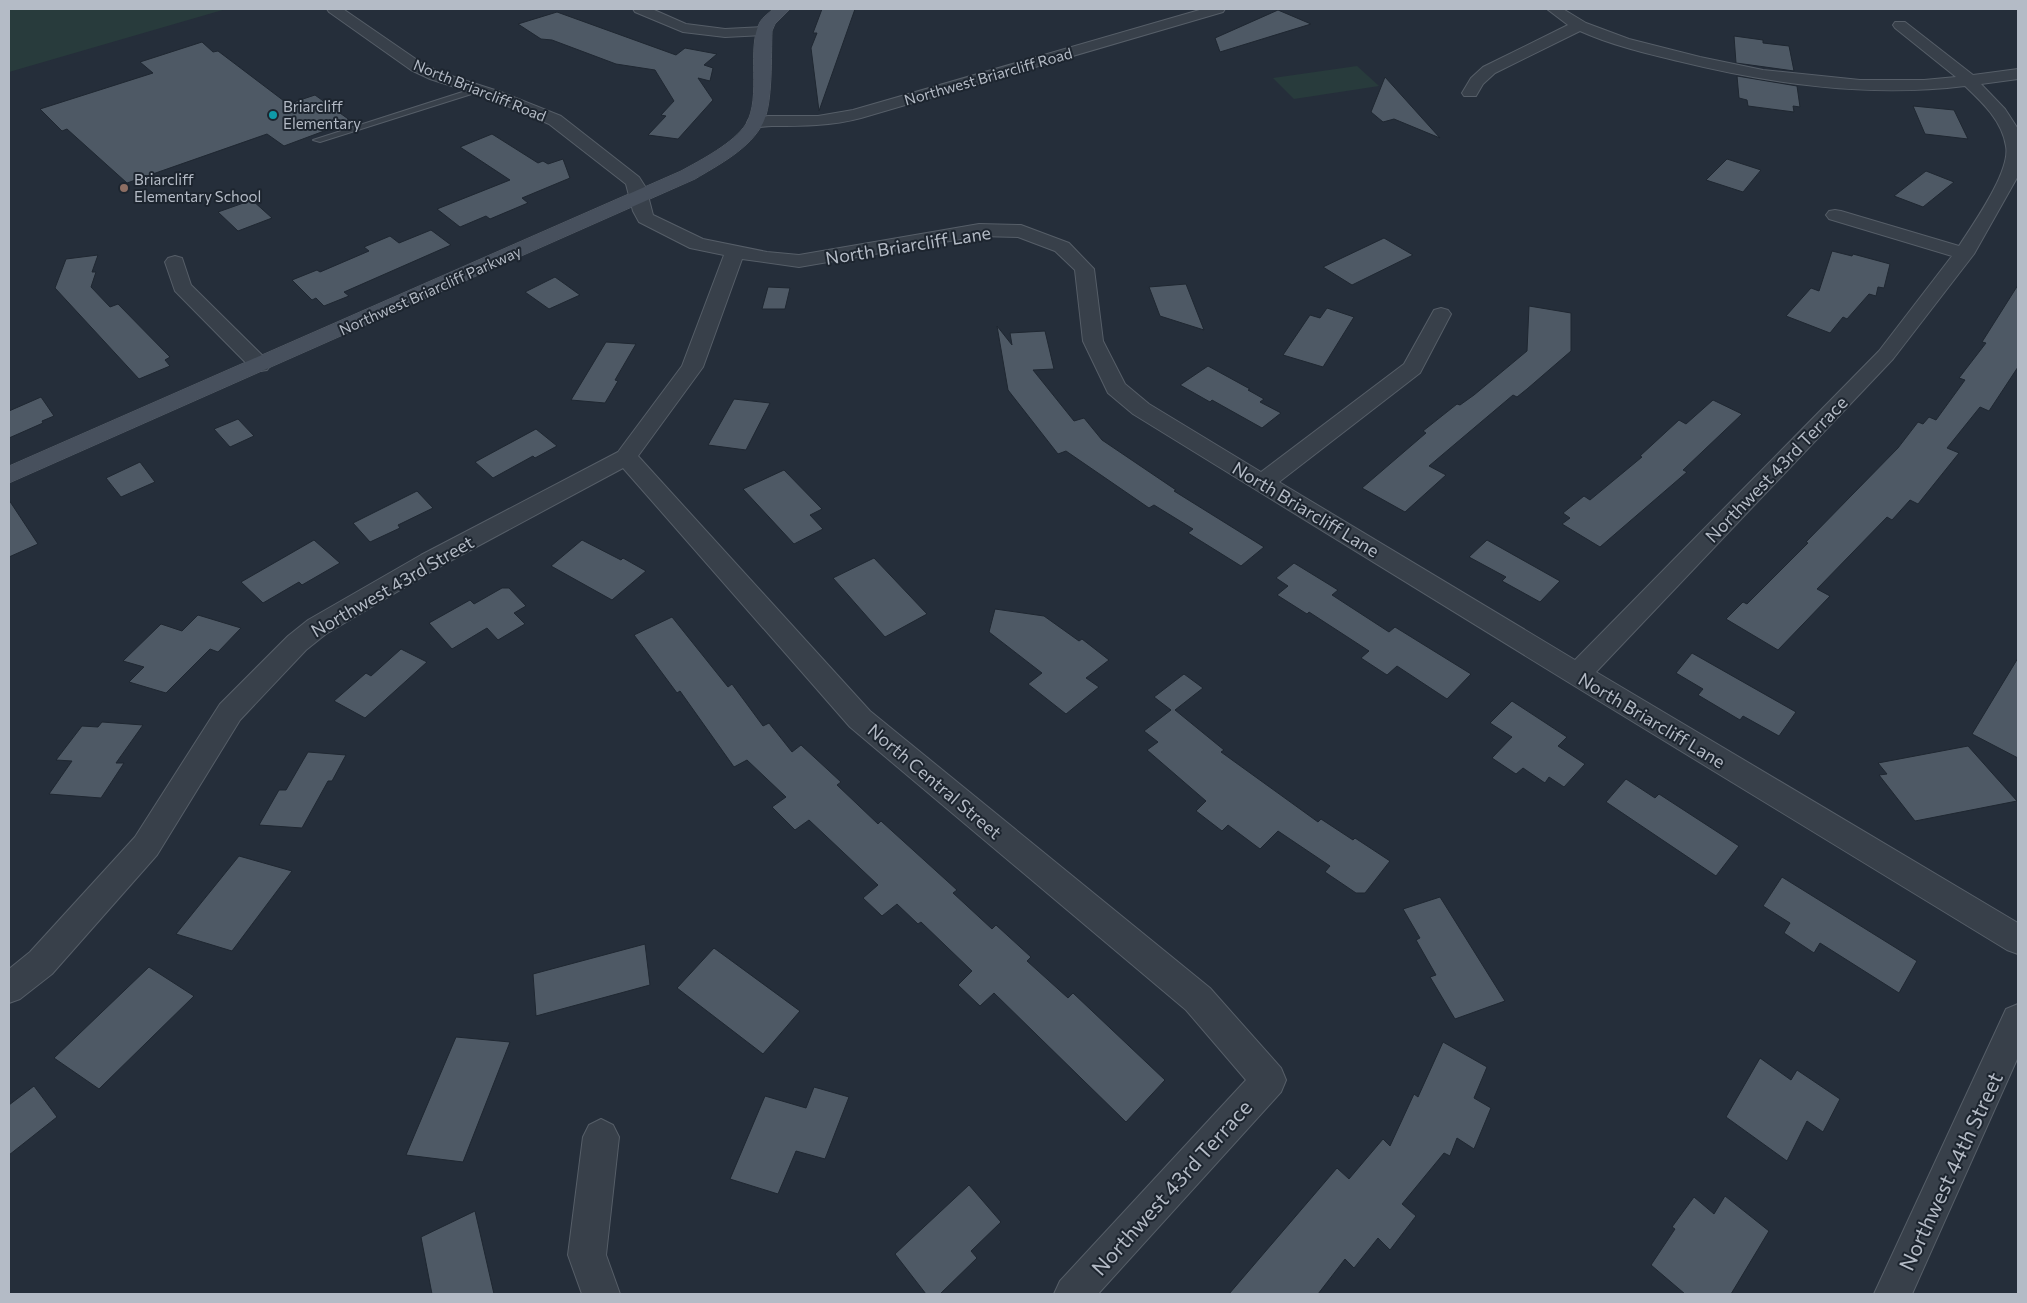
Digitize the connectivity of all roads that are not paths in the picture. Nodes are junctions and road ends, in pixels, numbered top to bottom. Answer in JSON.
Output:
{"nodes":[{"id":1,"x":334,"y":9,"type":"edge"},
{"id":2,"x":640,"y":9,"type":"edge"},
{"id":3,"x":782,"y":9,"type":"edge"},
{"id":4,"x":1218,"y":9,"type":"edge"},
{"id":5,"x":1554,"y":9,"type":"edge"},
{"id":6,"x":1580,"y":25,"type":"junction"},
{"id":7,"x":1900,"y":25,"type":"dead end"},
{"id":8,"x":764,"y":31,"type":"junction"},
{"id":9,"x":2018,"y":74,"type":"edge"},
{"id":10,"x":1968,"y":80,"type":"junction"},
{"id":11,"x":478,"y":89,"type":"junction"},
{"id":12,"x":1470,"y":93,"type":"dead end"},
{"id":13,"x":755,"y":123,"type":"junction"},
{"id":14,"x":317,"y":140,"type":"dead end"},
{"id":15,"x":639,"y":198,"type":"junction"},
{"id":16,"x":1835,"y":215,"type":"dead end"},
{"id":17,"x":735,"y":251,"type":"junction"},
{"id":18,"x":1964,"y":254,"type":"junction"},
{"id":19,"x":175,"y":262,"type":"dead end"},
{"id":20,"x":1441,"y":314,"type":"dead end"},
{"id":21,"x":260,"y":365,"type":"junction"},
{"id":22,"x":626,"y":457,"type":"junction"},
{"id":23,"x":9,"y":475,"type":"edge"},
{"id":24,"x":1262,"y":483,"type":"junction"},
{"id":25,"x":1577,"y":674,"type":"junction"},
{"id":26,"x":2018,"y":940,"type":"edge"},
{"id":27,"x":9,"y":988,"type":"edge"},
{"id":28,"x":2018,"y":1020,"type":"edge"},
{"id":29,"x":1268,"y":1080,"type":"joint"},
{"id":30,"x":600,"y":1137,"type":"dead end"},
{"id":31,"x":601,"y":1294,"type":"edge"},
{"id":32,"x":1072,"y":1294,"type":"edge"},
{"id":33,"x":1893,"y":1294,"type":"edge"}],
"edges":[{"from":1,"to":11,"type":"street","name":"North Briarcliff Road"},
{"from":2,"to":8,"type":"street"},
{"from":3,"to":8,"type":"main road"},
{"from":4,"to":13,"type":"street","name":"Northwest Briarcliff Road"},
{"from":5,"to":6,"type":"street"},
{"from":6,"to":10,"type":"street"},
{"from":6,"to":12,"type":"street"},
{"from":7,"to":10,"type":"street","name":"Northwest 43rd Terrace"},
{"from":8,"to":13,"type":"main road"},
{"from":9,"to":10,"type":"street"},
{"from":10,"to":18,"type":"street","name":"Northwest 43rd Terrace"},
{"from":11,"to":14,"type":"lane"},
{"from":11,"to":15,"type":"street","name":"North Briarcliff Road"},
{"from":13,"to":15,"type":"main road","name":"Northwest Briarcliff Parkway"},
{"from":15,"to":17,"type":"street","name":"North Briarcliff Lane"},
{"from":15,"to":21,"type":"main road","name":"Northwest Briarcliff Parkway"},
{"from":16,"to":18,"type":"street"},
{"from":17,"to":22,"type":"street","name":"Northwest 43rd Street"},
{"from":17,"to":24,"type":"street","name":"North Briarcliff Lane"},
{"from":18,"to":25,"type":"street","name":"Northwest 43rd Terrace"},
{"from":19,"to":21,"type":"street"},
{"from":20,"to":24,"type":"street"},
{"from":21,"to":23,"type":"main road","name":"Northwest Briarcliff Parkway"},
{"from":22,"to":27,"type":"street","name":"Northwest 43rd Street"},
{"from":22,"to":29,"type":"street","name":"North Central Street"},
{"from":24,"to":25,"type":"street","name":"North Briarcliff Lane"},
{"from":25,"to":26,"type":"street","name":"North Briarcliff Lane"},
{"from":28,"to":33,"type":"street","name":"Northwest 44th Street"},
{"from":29,"to":32,"type":"street","name":"Northwest 43rd Terrace"},
{"from":30,"to":31,"type":"street"}]}
